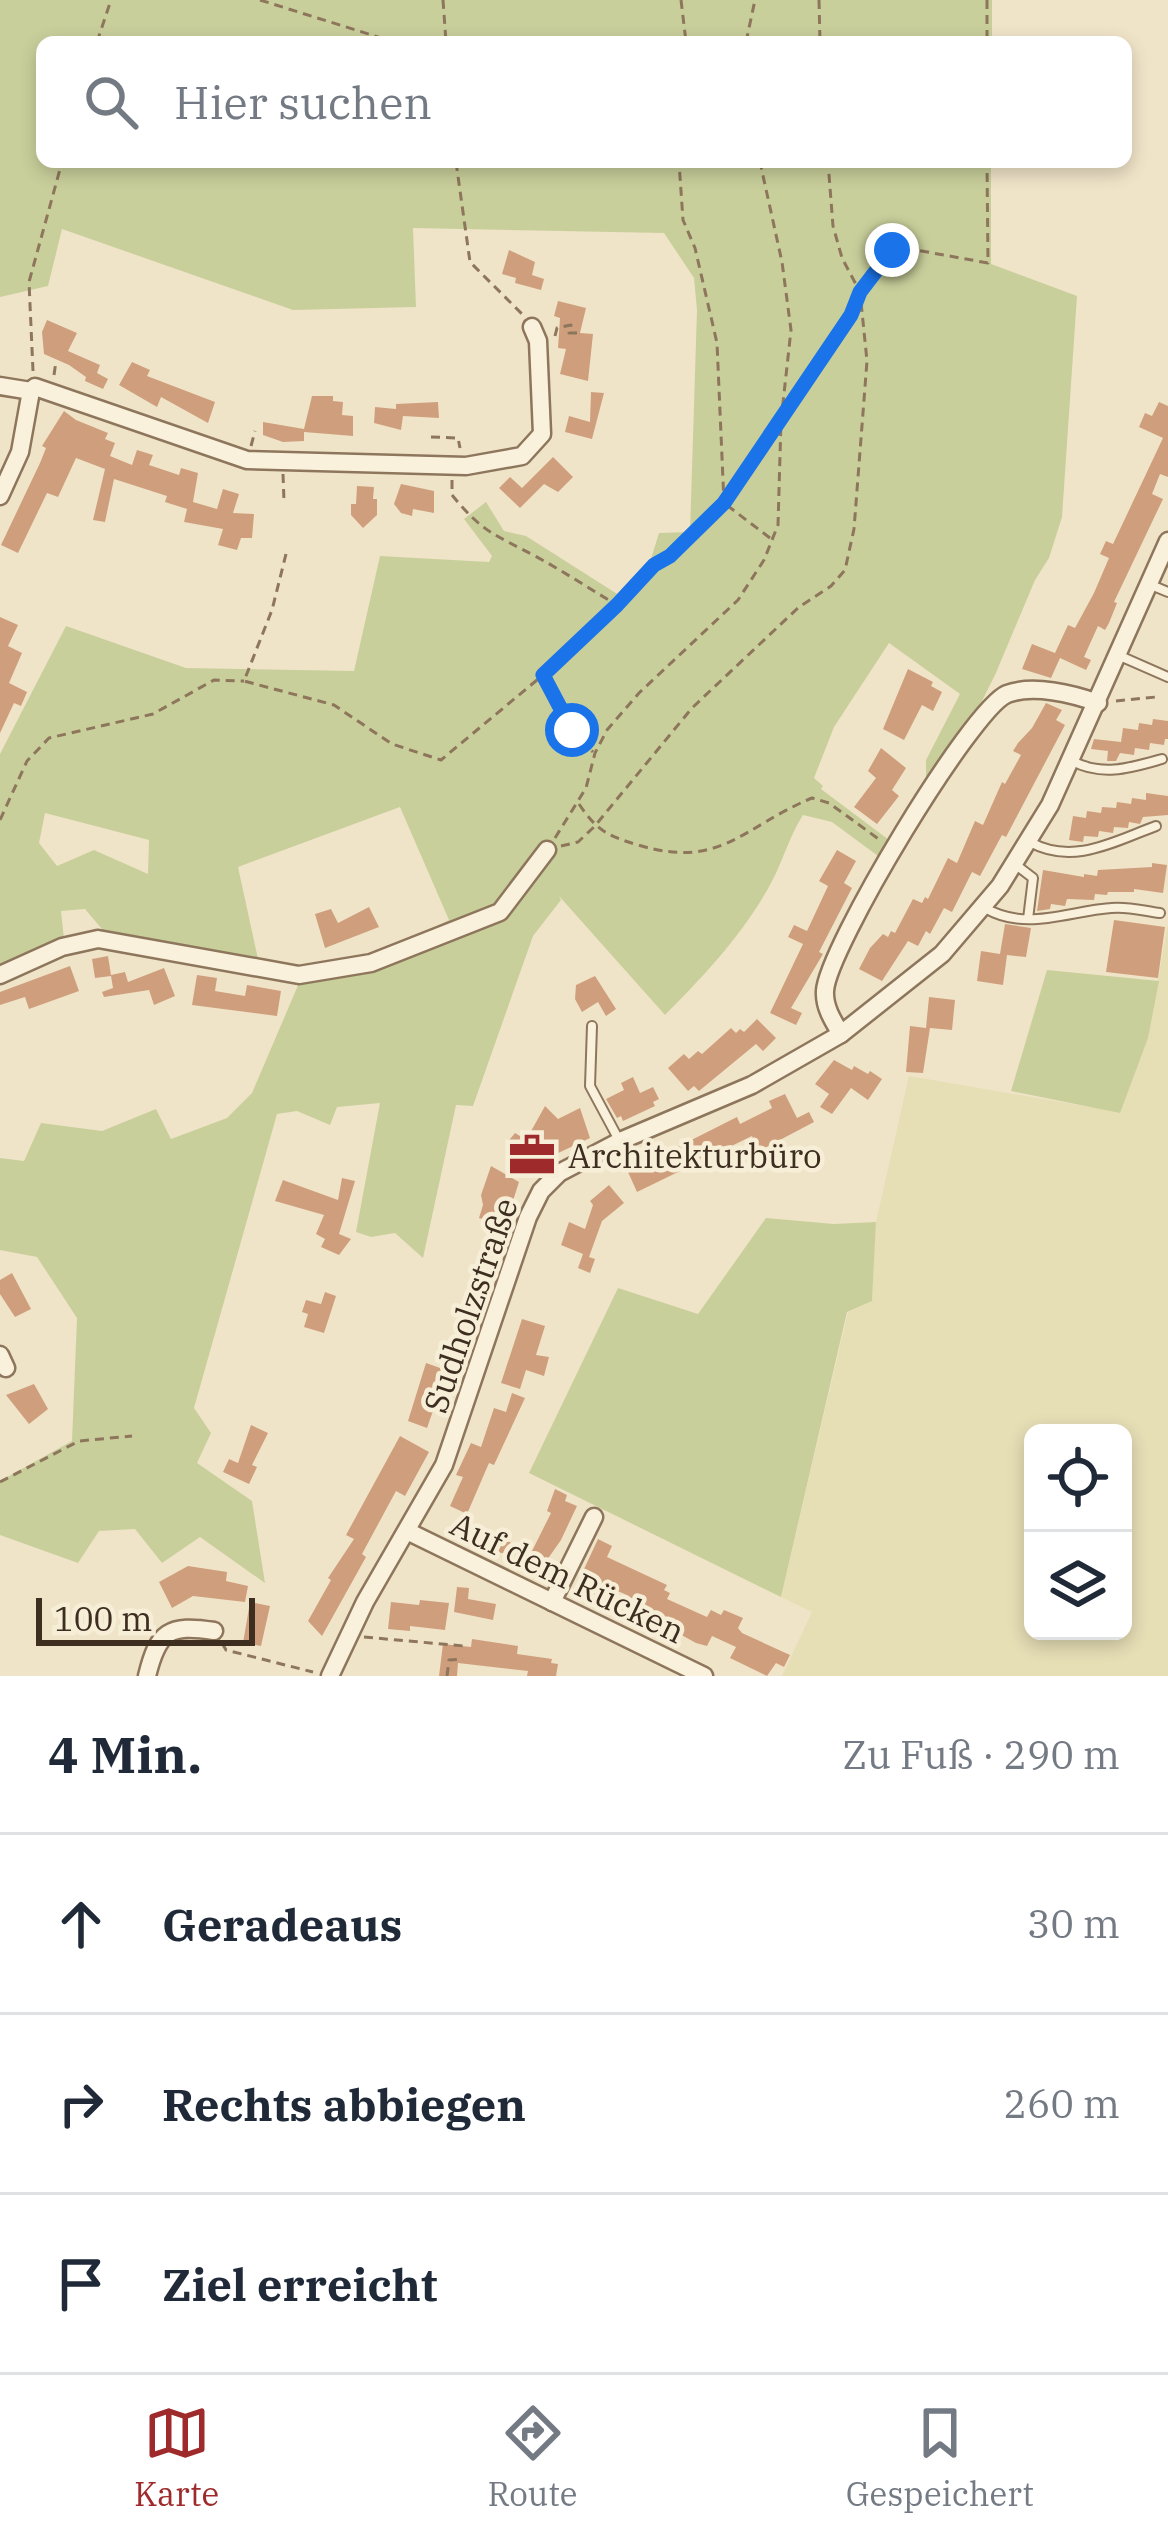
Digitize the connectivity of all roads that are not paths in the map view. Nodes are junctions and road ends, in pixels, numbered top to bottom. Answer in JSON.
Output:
{"nodes":[{"id":1,"x":532,"y":327,"type":"road end"},
{"id":2,"x":0,"y":386,"type":"edge"},
{"id":3,"x":33,"y":389,"type":"junction"},
{"id":4,"x":0,"y":496,"type":"edge"},
{"id":5,"x":1168,"y":541,"type":"edge"},
{"id":6,"x":1150,"y":584,"type":"junction"},
{"id":7,"x":1168,"y":592,"type":"edge"},
{"id":8,"x":1118,"y":655,"type":"junction"},
{"id":9,"x":1168,"y":677,"type":"edge"},
{"id":10,"x":1099,"y":699,"type":"junction"},
{"id":11,"x":1162,"y":759,"type":"dead end"},
{"id":12,"x":1072,"y":761,"type":"junction"},
{"id":13,"x":1156,"y":826,"type":"dead end"},
{"id":14,"x":1029,"y":841,"type":"junction"},
{"id":15,"x":548,"y":850,"type":"road end"},
{"id":16,"x":1015,"y":865,"type":"junction"},
{"id":17,"x":984,"y":907,"type":"junction"},
{"id":18,"x":1160,"y":913,"type":"dead end"},
{"id":19,"x":1028,"y":920,"type":"junction"},
{"id":20,"x":0,"y":975,"type":"edge"},
{"id":21,"x":592,"y":1026,"type":"dead end"},
{"id":22,"x":841,"y":1034,"type":"junction"},
{"id":23,"x":620,"y":1142,"type":"junction"},
{"id":24,"x":594,"y":1517,"type":"dead end"},
{"id":25,"x":407,"y":1531,"type":"junction"},
{"id":26,"x":553,"y":1603,"type":"junction"},
{"id":27,"x":214,"y":1631,"type":"road end"},
{"id":28,"x":147,"y":1676,"type":"edge"},
{"id":29,"x":327,"y":1676,"type":"edge"},
{"id":30,"x":704,"y":1676,"type":"edge"}],
"edges":[{"from":1,"to":3,"type":"street"},
{"from":2,"to":3,"type":"street"},
{"from":3,"to":4,"type":"street"},
{"from":5,"to":6,"type":"street","name":"Sudholzstraße"},
{"from":6,"to":7,"type":"lane"},
{"from":6,"to":8,"type":"street","name":"Sudholzstraße"},
{"from":8,"to":9,"type":"lane"},
{"from":8,"to":10,"type":"street","name":"Sudholzstraße"},
{"from":10,"to":12,"type":"street","name":"Sudholzstraße"},
{"from":10,"to":22,"type":"street"},
{"from":11,"to":12,"type":"lane"},
{"from":12,"to":14,"type":"street","name":"Sudholzstraße"},
{"from":13,"to":14,"type":"lane"},
{"from":14,"to":16,"type":"street","name":"Sudholzstraße"},
{"from":15,"to":20,"type":"street"},
{"from":16,"to":17,"type":"street","name":"Sudholzstraße"},
{"from":16,"to":19,"type":"lane"},
{"from":17,"to":19,"type":"lane"},
{"from":17,"to":22,"type":"street","name":"Sudholzstraße"},
{"from":18,"to":19,"type":"lane"},
{"from":21,"to":23,"type":"lane"},
{"from":22,"to":23,"type":"street","name":"Sudholzstraße"},
{"from":23,"to":25,"type":"street","name":"Sudholzstraße"},
{"from":24,"to":26,"type":"street"},
{"from":25,"to":26,"type":"street","name":"Auf dem Rücken"},
{"from":25,"to":29,"type":"street","name":"Sudholzstraße"},
{"from":26,"to":30,"type":"street","name":"Auf dem Rücken"},
{"from":27,"to":28,"type":"street"}]}
